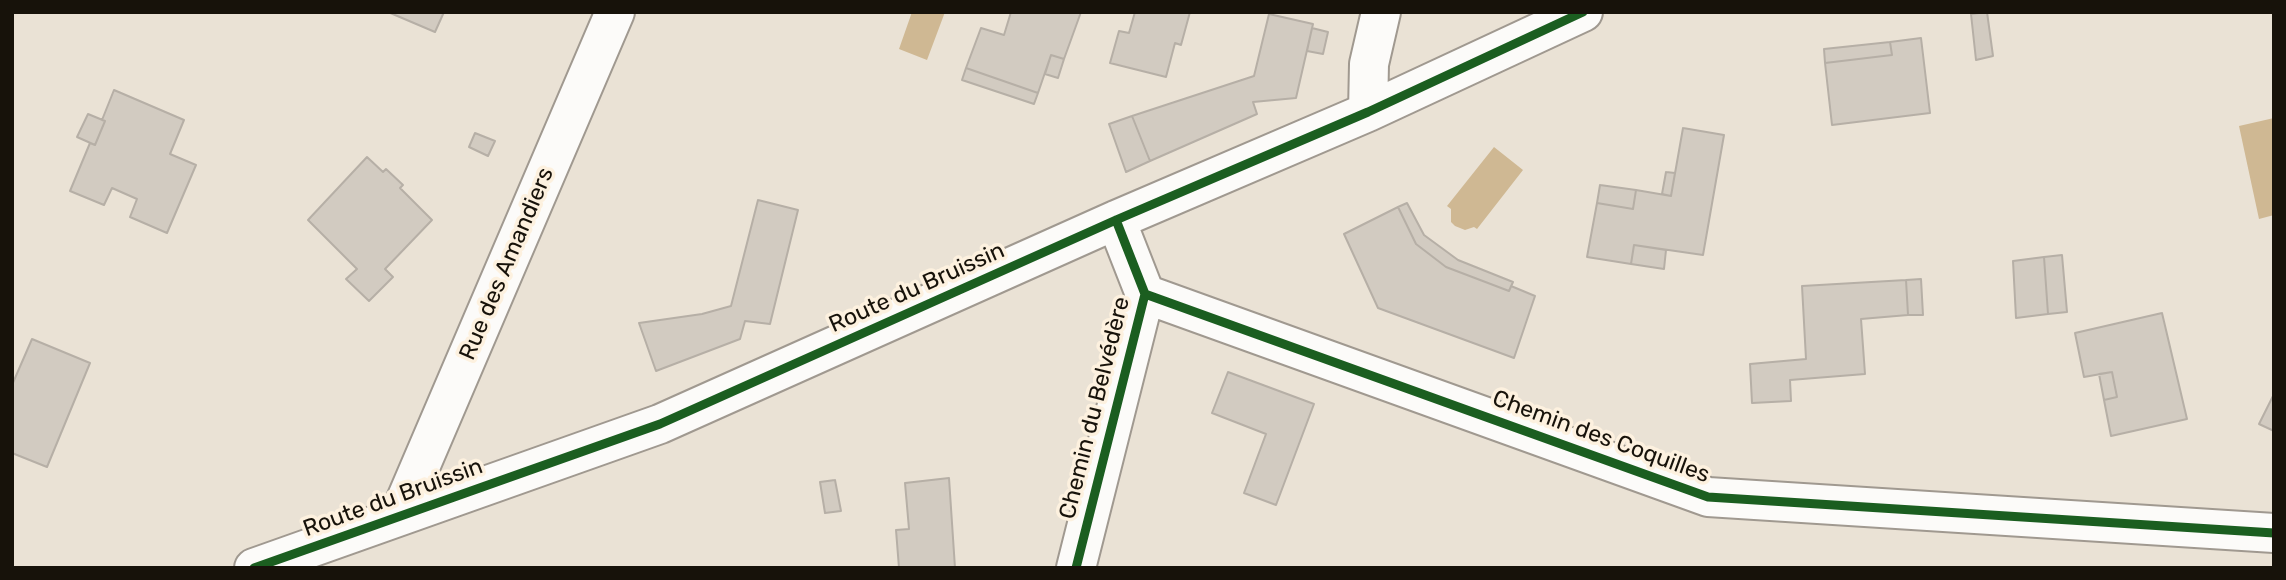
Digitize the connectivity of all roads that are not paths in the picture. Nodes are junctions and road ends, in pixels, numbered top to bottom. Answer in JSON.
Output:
{"nodes":[{"id":1,"x":615,"y":12,"type":"edge"},
{"id":2,"x":1381,"y":12,"type":"edge"},
{"id":3,"x":1583,"y":12,"type":"edge"},
{"id":4,"x":1368,"y":112,"type":"junction"},
{"id":5,"x":1116,"y":220,"type":"junction"},
{"id":6,"x":1145,"y":294,"type":"junction"},
{"id":7,"x":399,"y":516,"type":"junction"},
{"id":8,"x":2274,"y":533,"type":"edge"},
{"id":9,"x":254,"y":568,"type":"edge"},
{"id":10,"x":1076,"y":568,"type":"edge"}],
"edges":[{"from":1,"to":7,"type":"street","name":"Rue des Amandiers"},
{"from":2,"to":4,"type":"street"},
{"from":3,"to":4,"type":"street","name":"Route du Bruissin"},
{"from":4,"to":5,"type":"street","name":"Route du Bruissin"},
{"from":5,"to":6,"type":"street","name":"Chemin du Belvédère"},
{"from":5,"to":7,"type":"street","name":"Route du Bruissin"},
{"from":6,"to":8,"type":"street","name":"Chemin des Coquilles"},
{"from":6,"to":10,"type":"street","name":"Chemin du Belvédère"},
{"from":7,"to":9,"type":"street","name":"Route du Bruissin"}]}
